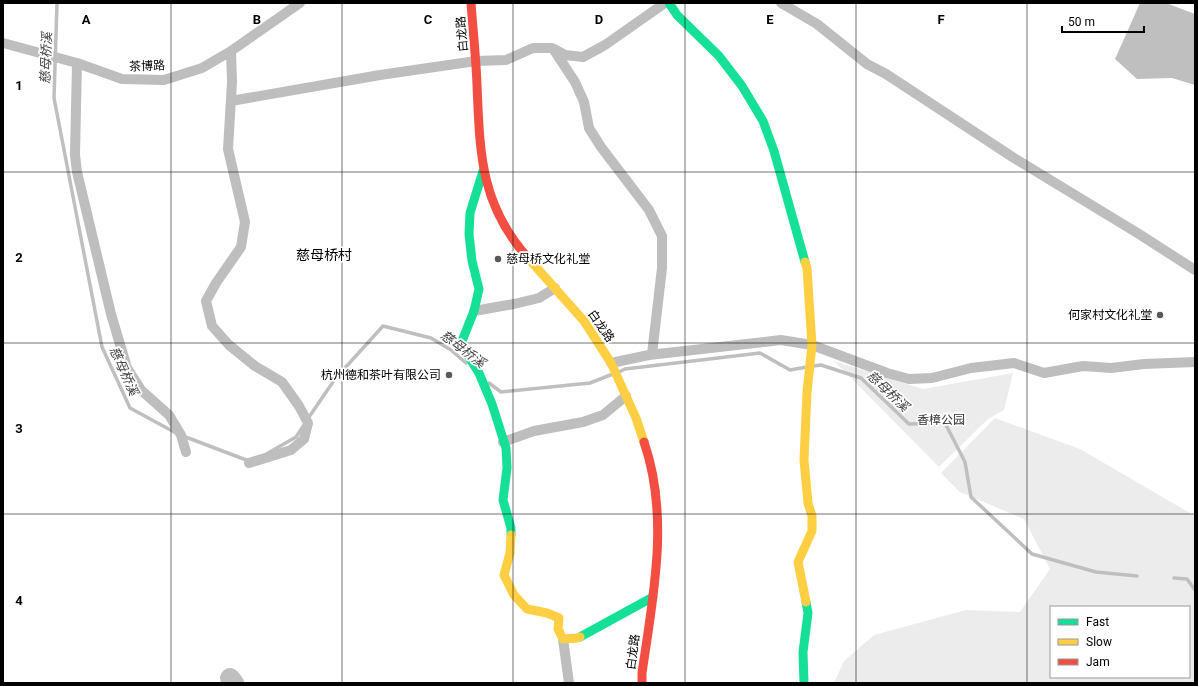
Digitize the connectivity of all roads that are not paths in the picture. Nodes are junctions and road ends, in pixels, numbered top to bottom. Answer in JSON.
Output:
{"nodes":[{"id":1,"x":300,"y":3,"type":"edge"},
{"id":2,"x":471,"y":3,"type":"edge"},
{"id":3,"x":665,"y":3,"type":"edge"},
{"id":4,"x":669,"y":3,"type":"edge"},
{"id":5,"x":781,"y":3,"type":"edge"},
{"id":6,"x":3,"y":43,"type":"edge"},
{"id":7,"x":552,"y":48,"type":"junction"},
{"id":8,"x":231,"y":51,"type":"junction"},
{"id":9,"x":476,"y":61,"type":"junction"},
{"id":10,"x":77,"y":63,"type":"junction"},
{"id":11,"x":231,"y":101,"type":"junction"},
{"id":12,"x":484,"y":170,"type":"junction"},
{"id":13,"x":1195,"y":270,"type":"edge"},
{"id":14,"x":555,"y":288,"type":"junction"},
{"id":15,"x":474,"y":311,"type":"junction"},
{"id":16,"x":812,"y":345,"type":"junction"},
{"id":17,"x":652,"y":354,"type":"junction"},
{"id":18,"x":611,"y":362,"type":"junction"},
{"id":19,"x":1195,"y":362,"type":"edge"},
{"id":20,"x":626,"y":396,"type":"junction"},
{"id":21,"x":504,"y":442,"type":"junction"},
{"id":22,"x":186,"y":452,"type":"dead end"},
{"id":23,"x":249,"y":463,"type":"dead end"},
{"id":24,"x":653,"y":597,"type":"junction"},
{"id":25,"x":563,"y":639,"type":"junction"},
{"id":26,"x":569,"y":683,"type":"edge"},
{"id":27,"x":642,"y":683,"type":"edge"},
{"id":28,"x":804,"y":683,"type":"edge"}],
"edges":[{"from":1,"to":8,"type":"street","name":"茶博路"},
{"from":2,"to":9,"type":"street","name":"白龙路"},
{"from":3,"to":7,"type":"street"},
{"from":4,"to":16,"type":"street"},
{"from":5,"to":13,"type":"street"},
{"from":6,"to":10,"type":"street","name":"茶博路"},
{"from":7,"to":9,"type":"street"},
{"from":7,"to":17,"type":"street"},
{"from":8,"to":10,"type":"street","name":"茶博路"},
{"from":8,"to":11,"type":"street"},
{"from":9,"to":11,"type":"street"},
{"from":9,"to":12,"type":"street","name":"白龙路"},
{"from":10,"to":22,"type":"street"},
{"from":11,"to":23,"type":"street"},
{"from":12,"to":14,"type":"street","name":"白龙路"},
{"from":12,"to":15,"type":"street"},
{"from":14,"to":15,"type":"street"},
{"from":14,"to":18,"type":"street","name":"白龙路"},
{"from":15,"to":21,"type":"street"},
{"from":16,"to":17,"type":"street"},
{"from":16,"to":19,"type":"street"},
{"from":16,"to":28,"type":"street"},
{"from":17,"to":18,"type":"street"},
{"from":18,"to":20,"type":"street","name":"白龙路"},
{"from":20,"to":21,"type":"street"},
{"from":20,"to":24,"type":"street","name":"白龙路"},
{"from":21,"to":25,"type":"street"},
{"from":24,"to":25,"type":"street"},
{"from":24,"to":27,"type":"street","name":"白龙路"},
{"from":25,"to":26,"type":"street"}]}
